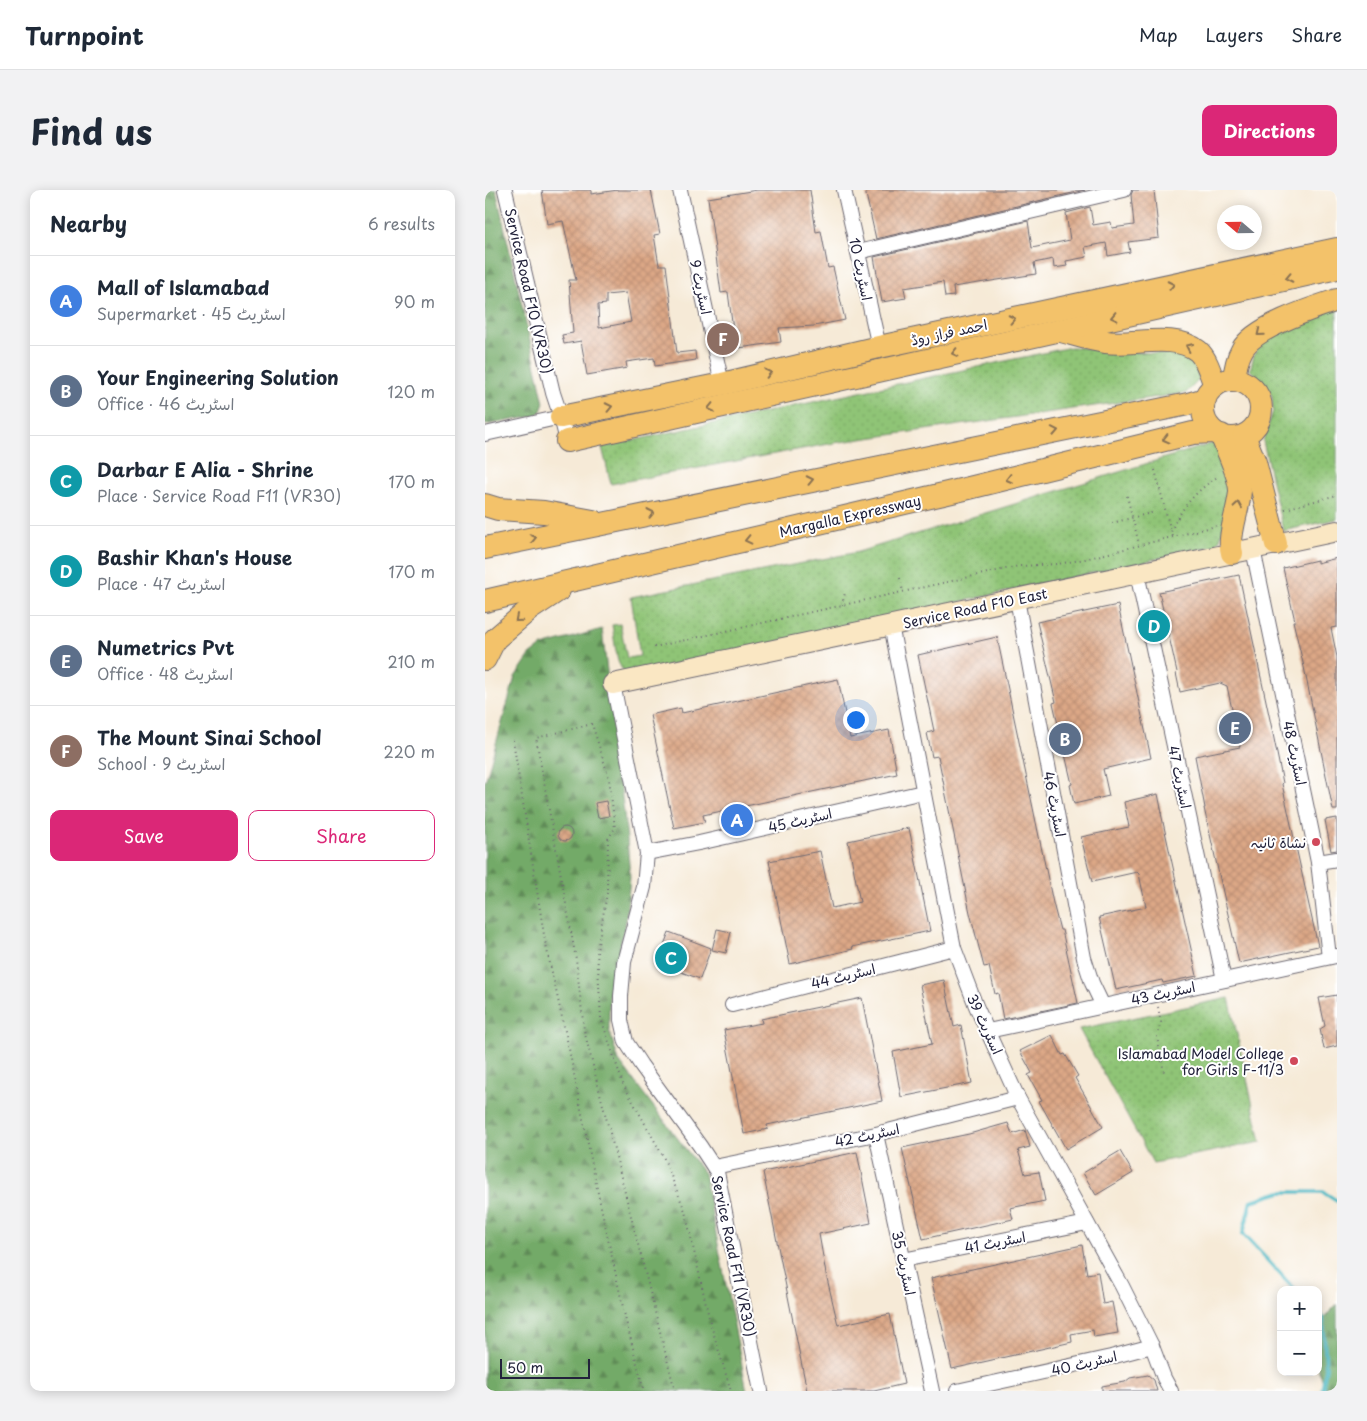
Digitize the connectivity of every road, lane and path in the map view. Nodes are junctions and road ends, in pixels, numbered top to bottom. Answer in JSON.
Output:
{"nodes":[{"id":1,"x":505,"y":190,"type":"edge"},
{"id":2,"x":680,"y":190,"type":"edge"},
{"id":3,"x":844,"y":190,"type":"edge"},
{"id":4,"x":1124,"y":190,"type":"edge"},
{"id":5,"x":1337,"y":249,"type":"edge"},
{"id":6,"x":858,"y":252,"type":"junction"},
{"id":7,"x":1337,"y":268,"type":"edge"},
{"id":8,"x":1223,"y":283,"type":"junction"},
{"id":9,"x":1337,"y":300,"type":"edge"},
{"id":10,"x":1056,"y":330,"type":"junction"},
{"id":11,"x":879,"y":347,"type":"junction"},
{"id":12,"x":721,"y":384,"type":"junction"},
{"id":13,"x":1218,"y":388,"type":"junction"},
{"id":14,"x":561,"y":417,"type":"junction"},
{"id":15,"x":485,"y":434,"type":"edge"},
{"id":16,"x":1218,"y":434,"type":"junction"},
{"id":17,"x":1244,"y":436,"type":"junction"},
{"id":18,"x":567,"y":441,"type":"joint"},
{"id":19,"x":1155,"y":470,"type":"dead end"},
{"id":20,"x":1222,"y":474,"type":"dead end"},
{"id":21,"x":1337,"y":495,"type":"edge"},
{"id":22,"x":1127,"y":496,"type":"dead end"},
{"id":23,"x":485,"y":506,"type":"edge"},
{"id":24,"x":1155,"y":512,"type":"dead end"},
{"id":25,"x":1269,"y":513,"type":"junction"},
{"id":26,"x":1133,"y":518,"type":"junction"},
{"id":27,"x":1235,"y":521,"type":"junction"},
{"id":28,"x":604,"y":523,"type":"junction"},
{"id":29,"x":1112,"y":524,"type":"dead end"},
{"id":30,"x":1337,"y":531,"type":"edge"},
{"id":31,"x":1171,"y":532,"type":"junction"},
{"id":32,"x":1173,"y":536,"type":"junction"},
{"id":33,"x":1139,"y":544,"type":"junction"},
{"id":34,"x":1276,"y":544,"type":"junction"},
{"id":35,"x":485,"y":548,"type":"edge"},
{"id":36,"x":1242,"y":551,"type":"junction"},
{"id":37,"x":1137,"y":574,"type":"junction"},
{"id":38,"x":900,"y":578,"type":"dead end"},
{"id":39,"x":572,"y":581,"type":"junction"},
{"id":40,"x":903,"y":592,"type":"junction"},
{"id":41,"x":845,"y":593,"type":"dead end"},
{"id":42,"x":1017,"y":599,"type":"junction"},
{"id":43,"x":485,"y":601,"type":"edge"},
{"id":44,"x":842,"y":606,"type":"junction"},
{"id":45,"x":891,"y":625,"type":"junction"},
{"id":46,"x":654,"y":647,"type":"dead end"},
{"id":47,"x":485,"y":658,"type":"edge"},
{"id":48,"x":613,"y":684,"type":"joint"},
{"id":49,"x":536,"y":738,"type":"dead end"},
{"id":50,"x":513,"y":740,"type":"dead end"},
{"id":51,"x":923,"y":792,"type":"junction"},
{"id":52,"x":647,"y":853,"type":"junction"},
{"id":53,"x":1337,"y":859,"type":"edge"},
{"id":54,"x":1318,"y":862,"type":"junction"},
{"id":55,"x":954,"y":948,"type":"junction"},
{"id":56,"x":1333,"y":957,"type":"edge"},
{"id":57,"x":1224,"y":980,"type":"junction"},
{"id":58,"x":1155,"y":995,"type":"junction"},
{"id":59,"x":732,"y":1005,"type":"dead end"},
{"id":60,"x":1103,"y":1006,"type":"junction"},
{"id":61,"x":988,"y":1031,"type":"junction"},
{"id":62,"x":1164,"y":1072,"type":"dead end"},
{"id":63,"x":1018,"y":1098,"type":"junction"},
{"id":64,"x":876,"y":1134,"type":"junction"},
{"id":65,"x":714,"y":1167,"type":"junction"},
{"id":66,"x":1087,"y":1223,"type":"junction"},
{"id":67,"x":903,"y":1260,"type":"junction"},
{"id":68,"x":1152,"y":1346,"type":"junction"},
{"id":69,"x":644,"y":1391,"type":"edge"},
{"id":70,"x":675,"y":1391,"type":"edge"},
{"id":71,"x":761,"y":1391,"type":"edge"},
{"id":72,"x":932,"y":1391,"type":"edge"},
{"id":73,"x":957,"y":1391,"type":"edge"},
{"id":74,"x":1171,"y":1391,"type":"edge"}],
"edges":[{"from":1,"to":14,"type":"street","name":"Service Road F10 (VR30)"},
{"from":2,"to":12,"type":"street","name":"اسٹریٹ 9"},
{"from":3,"to":6,"type":"street","name":"اسٹریٹ 10"},
{"from":4,"to":6,"type":"street"},
{"from":5,"to":8,"type":"main road","name":"احمد فراز روڈ"},
{"from":6,"to":11,"type":"street","name":"اسٹریٹ 10"},
{"from":7,"to":8,"type":"main road","name":"احمد فراز روڈ","one_way":true},
{"from":8,"to":10,"type":"main road","name":"احمد فراز روڈ","one_way":true},
{"from":11,"to":8,"type":"main road","name":"احمد فراز روڈ","one_way":true},
{"from":9,"to":13,"type":"main road","one_way":true},
{"from":13,"to":10,"type":"main road","one_way":true},
{"from":10,"to":18,"type":"main road","name":"احمد فراز روڈ","one_way":true},
{"from":12,"to":11,"type":"main road","name":"احمد فراز روڈ","one_way":true},
{"from":14,"to":12,"type":"main road","name":"احمد فراز روڈ","one_way":true},
{"from":13,"to":16,"type":"main road"},
{"from":13,"to":17,"type":"main road"},
{"from":28,"to":13,"type":"main road","one_way":true},
{"from":14,"to":15,"type":"street"},
{"from":14,"to":18,"type":"street","name":"Service Road F10 (VR30)"},
{"from":16,"to":17,"type":"main road"},
{"from":27,"to":16,"type":"main road","one_way":true},
{"from":16,"to":39,"type":"main road","name":"Margalla Expressway","one_way":true},
{"from":17,"to":25,"type":"main road"},
{"from":19,"to":31,"type":"path"},
{"from":20,"to":31,"type":"path"},
{"from":21,"to":25,"type":"path"},
{"from":22,"to":26,"type":"path"},
{"from":23,"to":28,"type":"main road"},
{"from":24,"to":26,"type":"path"},
{"from":25,"to":34,"type":"main road"},
{"from":26,"to":29,"type":"path"},
{"from":26,"to":33,"type":"path"},
{"from":27,"to":32,"type":"path"},
{"from":27,"to":36,"type":"main road"},
{"from":35,"to":28,"type":"main road","one_way":true},
{"from":30,"to":34,"type":"street","name":"Service Road F10 East"},
{"from":31,"to":32,"type":"path"},
{"from":32,"to":33,"type":"path"},
{"from":33,"to":40,"type":"path"},
{"from":34,"to":36,"type":"street","name":"Service Road F10 East"},
{"from":36,"to":37,"type":"street","name":"Service Road F10 East"},
{"from":36,"to":54,"type":"street","name":"اسٹریٹ 48"},
{"from":37,"to":42,"type":"street","name":"Service Road F10 East"},
{"from":37,"to":57,"type":"street","name":"اسٹریٹ 47"},
{"from":38,"to":40,"type":"path"},
{"from":39,"to":43,"type":"main road","name":"Margalla Expressway"},
{"from":39,"to":47,"type":"main road","one_way":true},
{"from":40,"to":44,"type":"path"},
{"from":41,"to":44,"type":"path"},
{"from":42,"to":45,"type":"street","name":"Service Road F10 East"},
{"from":42,"to":60,"type":"street","name":"اسٹریٹ 46"},
{"from":44,"to":46,"type":"path"},
{"from":45,"to":48,"type":"street","name":"Service Road F10 East"},
{"from":45,"to":51,"type":"street","name":"اسٹریٹ 39"},
{"from":48,"to":52,"type":"street","name":"Service Road F11 (VR30)"},
{"from":49,"to":70,"type":"path"},
{"from":50,"to":69,"type":"path"},
{"from":51,"to":52,"type":"street","name":"اسٹریٹ 45"},
{"from":51,"to":55,"type":"street","name":"اسٹریٹ 39"},
{"from":52,"to":65,"type":"street","name":"Service Road F11 (VR30)"},
{"from":53,"to":54,"type":"street"},
{"from":54,"to":56,"type":"street","name":"اسٹریٹ 48"},
{"from":55,"to":59,"type":"street","name":"اسٹریٹ 44"},
{"from":55,"to":61,"type":"street","name":"اسٹریٹ 39"},
{"from":56,"to":57,"type":"street","name":"اسٹریٹ 43"},
{"from":57,"to":58,"type":"street","name":"اسٹریٹ 43"},
{"from":58,"to":60,"type":"street","name":"اسٹریٹ 43"},
{"from":58,"to":62,"type":"path"},
{"from":60,"to":61,"type":"street","name":"اسٹریٹ 43"},
{"from":61,"to":63,"type":"street","name":"اسٹریٹ 39"},
{"from":63,"to":64,"type":"street","name":"اسٹریٹ 42"},
{"from":63,"to":66,"type":"street","name":"اسٹریٹ 39"},
{"from":64,"to":65,"type":"street","name":"اسٹریٹ 42"},
{"from":64,"to":67,"type":"street","name":"اسٹریٹ 35"},
{"from":65,"to":71,"type":"street","name":"Service Road F11 (VR30)"},
{"from":66,"to":67,"type":"street","name":"اسٹریٹ 41"},
{"from":66,"to":68,"type":"street","name":"اسٹریٹ 39"},
{"from":67,"to":72,"type":"street","name":"اسٹریٹ 35"},
{"from":68,"to":73,"type":"street","name":"اسٹریٹ 40"},
{"from":68,"to":74,"type":"street","name":"اسٹریٹ 39"}]}
